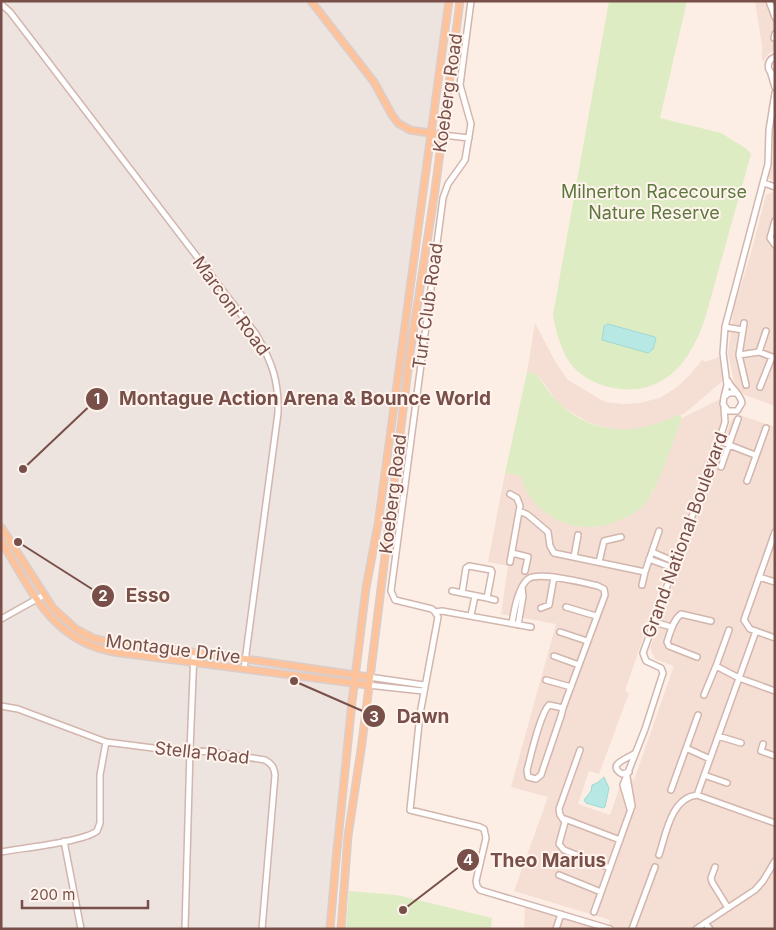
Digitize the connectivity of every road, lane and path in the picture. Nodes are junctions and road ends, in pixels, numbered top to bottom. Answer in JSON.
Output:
{"nodes":[{"id":1,"x":311,"y":1,"type":"edge"},
{"id":2,"x":449,"y":1,"type":"edge"},
{"id":3,"x":460,"y":1,"type":"edge"},
{"id":4,"x":471,"y":1,"type":"edge"},
{"id":5,"x":769,"y":1,"type":"edge"},
{"id":6,"x":1,"y":4,"type":"edge"},
{"id":7,"x":775,"y":17,"type":"edge"},
{"id":8,"x":774,"y":56,"type":"edge"},
{"id":9,"x":773,"y":74,"type":"edge"},
{"id":10,"x":775,"y":87,"type":"edge"},
{"id":11,"x":775,"y":93,"type":"edge"},
{"id":12,"x":772,"y":123,"type":"edge"},
{"id":13,"x":430,"y":134,"type":"junction"},
{"id":14,"x":443,"y":135,"type":"junction"},
{"id":15,"x":469,"y":138,"type":"junction"},
{"id":16,"x":764,"y":183,"type":"junction"},
{"id":17,"x":775,"y":187,"type":"edge"},
{"id":18,"x":775,"y":221,"type":"edge"},
{"id":19,"x":775,"y":245,"type":"edge"},
{"id":20,"x":744,"y":323,"type":"dead end"},
{"id":21,"x":725,"y":328,"type":"junction"},
{"id":22,"x":742,"y":331,"type":"junction"},
{"id":23,"x":766,"y":331,"type":"dead end"},
{"id":24,"x":759,"y":352,"type":"junction"},
{"id":25,"x":739,"y":355,"type":"junction"},
{"id":26,"x":773,"y":358,"type":"edge"},
{"id":27,"x":727,"y":379,"type":"junction"},
{"id":28,"x":746,"y":385,"type":"dead end"},
{"id":29,"x":760,"y":388,"type":"dead end"},
{"id":30,"x":736,"y":393,"type":"junction"},
{"id":31,"x":724,"y":397,"type":"junction"},
{"id":32,"x":724,"y":407,"type":"junction"},
{"id":33,"x":737,"y":411,"type":"junction"},
{"id":34,"x":738,"y":419,"type":"dead end"},
{"id":35,"x":725,"y":422,"type":"junction"},
{"id":36,"x":766,"y":428,"type":"dead end"},
{"id":37,"x":719,"y":441,"type":"junction"},
{"id":38,"x":729,"y":445,"type":"junction"},
{"id":39,"x":755,"y":455,"type":"junction"},
{"id":40,"x":721,"y":467,"type":"dead end"},
{"id":41,"x":747,"y":481,"type":"dead end"},
{"id":42,"x":510,"y":494,"type":"dead end"},
{"id":43,"x":520,"y":511,"type":"junction"},
{"id":44,"x":1,"y":527,"type":"edge"},
{"id":45,"x":659,"y":531,"type":"dead end"},
{"id":46,"x":775,"y":532,"type":"edge"},
{"id":47,"x":578,"y":535,"type":"dead end"},
{"id":48,"x":620,"y":537,"type":"dead end"},
{"id":49,"x":1,"y":541,"type":"edge"},
{"id":50,"x":652,"y":552,"type":"junction"},
{"id":51,"x":512,"y":553,"type":"junction"},
{"id":52,"x":574,"y":557,"type":"junction"},
{"id":53,"x":649,"y":559,"type":"junction"},
{"id":54,"x":510,"y":562,"type":"dead end"},
{"id":55,"x":599,"y":562,"type":"junction"},
{"id":56,"x":674,"y":565,"type":"junction"},
{"id":57,"x":525,"y":571,"type":"dead end"},
{"id":58,"x":645,"y":572,"type":"junction"},
{"id":59,"x":554,"y":577,"type":"junction"},
{"id":60,"x":759,"y":577,"type":"junction"},
{"id":61,"x":775,"y":582,"type":"edge"},
{"id":62,"x":642,"y":586,"type":"dead end"},
{"id":63,"x":522,"y":588,"type":"junction"},
{"id":64,"x":452,"y":591,"type":"dead end"},
{"id":65,"x":462,"y":593,"type":"junction"},
{"id":66,"x":44,"y":595,"type":"junction"},
{"id":67,"x":475,"y":596,"type":"junction"},
{"id":68,"x":487,"y":598,"type":"junction"},
{"id":69,"x":37,"y":599,"type":"junction"},
{"id":70,"x":495,"y":600,"type":"dead end"},
{"id":71,"x":566,"y":607,"type":"dead end"},
{"id":72,"x":542,"y":608,"type":"dead end"},
{"id":73,"x":435,"y":612,"type":"junction"},
{"id":74,"x":471,"y":616,"type":"junction"},
{"id":75,"x":596,"y":616,"type":"junction"},
{"id":76,"x":1,"y":620,"type":"edge"},
{"id":77,"x":711,"y":621,"type":"dead end"},
{"id":78,"x":654,"y":622,"type":"junction"},
{"id":79,"x":512,"y":623,"type":"junction"},
{"id":80,"x":518,"y":625,"type":"junction"},
{"id":81,"x":668,"y":626,"type":"dead end"},
{"id":82,"x":531,"y":627,"type":"dead end"},
{"id":83,"x":730,"y":630,"type":"dead end"},
{"id":84,"x":756,"y":631,"type":"junction"},
{"id":85,"x":560,"y":632,"type":"dead end"},
{"id":86,"x":775,"y":638,"type":"edge"},
{"id":87,"x":587,"y":641,"type":"junction"},
{"id":88,"x":194,"y":652,"type":"junction"},
{"id":89,"x":554,"y":656,"type":"dead end"},
{"id":90,"x":697,"y":657,"type":"dead end"},
{"id":91,"x":246,"y":659,"type":"junction"},
{"id":92,"x":193,"y":663,"type":"junction"},
{"id":93,"x":579,"y":665,"type":"junction"},
{"id":94,"x":716,"y":666,"type":"junction"},
{"id":95,"x":244,"y":669,"type":"junction"},
{"id":96,"x":356,"y":674,"type":"junction"},
{"id":97,"x":370,"y":677,"type":"junction"},
{"id":98,"x":739,"y":678,"type":"junction"},
{"id":99,"x":546,"y":680,"type":"dead end"},
{"id":100,"x":354,"y":684,"type":"junction"},
{"id":101,"x":368,"y":686,"type":"junction"},
{"id":102,"x":424,"y":688,"type":"junction"},
{"id":103,"x":571,"y":688,"type":"junction"},
{"id":104,"x":775,"y":691,"type":"edge"},
{"id":105,"x":704,"y":696,"type":"dead end"},
{"id":106,"x":1,"y":706,"type":"edge"},
{"id":107,"x":563,"y":708,"type":"junction"},
{"id":108,"x":698,"y":715,"type":"dead end"},
{"id":109,"x":718,"y":736,"type":"junction"},
{"id":110,"x":106,"y":742,"type":"junction"},
{"id":111,"x":741,"y":743,"type":"dead end"},
{"id":112,"x":763,"y":744,"type":"dead end"},
{"id":113,"x":686,"y":748,"type":"junction"},
{"id":114,"x":190,"y":750,"type":"junction"},
{"id":115,"x":580,"y":750,"type":"dead end"},
{"id":116,"x":636,"y":752,"type":"junction"},
{"id":117,"x":775,"y":756,"type":"edge"},
{"id":118,"x":710,"y":759,"type":"junction"},
{"id":119,"x":628,"y":774,"type":"junction"},
{"id":120,"x":704,"y":775,"type":"junction"},
{"id":121,"x":728,"y":783,"type":"dead end"},
{"id":122,"x":671,"y":790,"type":"dead end"},
{"id":123,"x":697,"y":795,"type":"junction"},
{"id":124,"x":565,"y":819,"type":"junction"},
{"id":125,"x":775,"y":823,"type":"edge"},
{"id":126,"x":620,"y":840,"type":"junction"},
{"id":127,"x":64,"y":841,"type":"junction"},
{"id":128,"x":1,"y":852,"type":"edge"},
{"id":129,"x":659,"y":855,"type":"dead end"},
{"id":130,"x":775,"y":861,"type":"edge"},
{"id":131,"x":655,"y":867,"type":"dead end"},
{"id":132,"x":610,"y":868,"type":"junction"},
{"id":133,"x":716,"y":868,"type":"dead end"},
{"id":134,"x":559,"y":875,"type":"dead end"},
{"id":135,"x":601,"y":892,"type":"junction"},
{"id":136,"x":728,"y":908,"type":"junction"},
{"id":137,"x":594,"y":912,"type":"dead end"},
{"id":138,"x":561,"y":914,"type":"junction"},
{"id":139,"x":705,"y":923,"type":"junction"},
{"id":140,"x":598,"y":927,"type":"edge"},
{"id":141,"x":81,"y":929,"type":"edge"},
{"id":142,"x":185,"y":929,"type":"edge"},
{"id":143,"x":262,"y":929,"type":"edge"},
{"id":144,"x":330,"y":929,"type":"edge"},
{"id":145,"x":341,"y":929,"type":"edge"},
{"id":146,"x":556,"y":929,"type":"edge"},
{"id":147,"x":610,"y":929,"type":"edge"},
{"id":148,"x":632,"y":929,"type":"edge"},
{"id":149,"x":696,"y":929,"type":"edge"},
{"id":150,"x":710,"y":929,"type":"edge"}],
"edges":[{"from":1,"to":13,"type":"main road"},
{"from":2,"to":13,"type":"main road","name":"Koeberg Road"},
{"from":3,"to":14,"type":"main road","name":"Koeberg Road"},
{"from":4,"to":15,"type":"street","name":"Turf Club Road"},
{"from":5,"to":7,"type":"street"},
{"from":6,"to":91,"type":"street","name":"Marconi Road"},
{"from":8,"to":9,"type":"street"},
{"from":9,"to":10,"type":"street"},
{"from":11,"to":12,"type":"street"},
{"from":12,"to":16,"type":"street"},
{"from":13,"to":14,"type":"main road"},
{"from":13,"to":96,"type":"main road","name":"Koeberg Road"},
{"from":14,"to":15,"type":"street"},
{"from":14,"to":97,"type":"main road","name":"Koeberg Road"},
{"from":15,"to":73,"type":"street","name":"Turf Club Road"},
{"from":16,"to":17,"type":"street"},
{"from":16,"to":21,"type":"street"},
{"from":18,"to":19,"type":"street"},
{"from":20,"to":22,"type":"street"},
{"from":21,"to":22,"type":"street"},
{"from":21,"to":27,"type":"street"},
{"from":22,"to":25,"type":"street"},
{"from":23,"to":24,"type":"street"},
{"from":24,"to":25,"type":"street"},
{"from":24,"to":26,"type":"street"},
{"from":25,"to":28,"type":"street"},
{"from":26,"to":29,"type":"street"},
{"from":27,"to":30,"type":"street"},
{"from":27,"to":31,"type":"street"},
{"from":30,"to":31,"type":"street"},
{"from":30,"to":33,"type":"street"},
{"from":31,"to":32,"type":"street"},
{"from":32,"to":33,"type":"street"},
{"from":32,"to":35,"type":"street","name":"Grand National Boulevard"},
{"from":33,"to":35,"type":"street","name":"Grand National Boulevard"},
{"from":34,"to":38,"type":"street"},
{"from":35,"to":37,"type":"street","name":"Grand National Boulevard"},
{"from":36,"to":39,"type":"street"},
{"from":37,"to":38,"type":"street"},
{"from":37,"to":56,"type":"street","name":"Grand National Boulevard"},
{"from":38,"to":39,"type":"street"},
{"from":38,"to":40,"type":"street"},
{"from":39,"to":41,"type":"street"},
{"from":42,"to":43,"type":"street"},
{"from":43,"to":51,"type":"street"},
{"from":43,"to":52,"type":"street"},
{"from":44,"to":66,"type":"main road","name":"Montague Drive"},
{"from":45,"to":50,"type":"street"},
{"from":46,"to":60,"type":"street"},
{"from":47,"to":52,"type":"street"},
{"from":48,"to":55,"type":"street"},
{"from":49,"to":69,"type":"main road","name":"Montague Drive"},
{"from":50,"to":53,"type":"street"},
{"from":50,"to":56,"type":"street"},
{"from":51,"to":54,"type":"street"},
{"from":51,"to":57,"type":"street"},
{"from":52,"to":55,"type":"street"},
{"from":53,"to":56,"type":"street"},
{"from":53,"to":58,"type":"street"},
{"from":55,"to":58,"type":"street"},
{"from":56,"to":78,"type":"street","name":"Grand National Boulevard"},
{"from":58,"to":62,"type":"street"},
{"from":59,"to":63,"type":"street"},
{"from":59,"to":72,"type":"street"},
{"from":59,"to":75,"type":"street"},
{"from":60,"to":61,"type":"street"},
{"from":60,"to":84,"type":"street"},
{"from":63,"to":79,"type":"street"},
{"from":63,"to":80,"type":"street"},
{"from":64,"to":65,"type":"street"},
{"from":65,"to":67,"type":"street"},
{"from":65,"to":68,"type":"street"},
{"from":66,"to":69,"type":"street"},
{"from":66,"to":88,"type":"main road","name":"Montague Drive"},
{"from":67,"to":68,"type":"street"},
{"from":67,"to":74,"type":"street"},
{"from":68,"to":70,"type":"street"},
{"from":69,"to":76,"type":"street"},
{"from":69,"to":92,"type":"main road","name":"Montague Drive"},
{"from":71,"to":75,"type":"street"},
{"from":73,"to":74,"type":"street","name":"Turf Club Road"},
{"from":73,"to":102,"type":"street"},
{"from":74,"to":79,"type":"street","name":"Turf Club Road"},
{"from":75,"to":87,"type":"street"},
{"from":77,"to":90,"type":"street"},
{"from":78,"to":81,"type":"street"},
{"from":78,"to":116,"type":"street","name":"Grand National Boulevard"},
{"from":79,"to":80,"type":"street","name":"Turf Club Road"},
{"from":80,"to":82,"type":"street","name":"Turf Club Road"},
{"from":83,"to":94,"type":"street"},
{"from":84,"to":86,"type":"street"},
{"from":84,"to":98,"type":"street"},
{"from":85,"to":87,"type":"street"},
{"from":87,"to":93,"type":"street"},
{"from":88,"to":91,"type":"main road","name":"Montague Drive"},
{"from":88,"to":92,"type":"street"},
{"from":89,"to":93,"type":"street"},
{"from":91,"to":95,"type":"street","name":"Marconi Road"},
{"from":91,"to":96,"type":"main road","name":"Montague Drive"},
{"from":92,"to":95,"type":"main road","name":"Montague Drive"},
{"from":92,"to":114,"type":"street"},
{"from":93,"to":103,"type":"street"},
{"from":94,"to":98,"type":"street"},
{"from":94,"to":105,"type":"street"},
{"from":95,"to":100,"type":"main road","name":"Montague Drive"},
{"from":96,"to":97,"type":"main road","name":"Montague Drive"},
{"from":96,"to":100,"type":"main road","name":"Koeberg Road"},
{"from":97,"to":101,"type":"main road","name":"Koeberg Road"},
{"from":97,"to":102,"type":"street"},
{"from":98,"to":104,"type":"street"},
{"from":98,"to":109,"type":"street"},
{"from":99,"to":103,"type":"street"},
{"from":100,"to":101,"type":"main road","name":"Montague Drive"},
{"from":100,"to":144,"type":"main road","name":"Koeberg Road"},
{"from":101,"to":102,"type":"street"},
{"from":101,"to":145,"type":"main road","name":"Koeberg Road"},
{"from":102,"to":138,"type":"street"},
{"from":103,"to":107,"type":"street"},
{"from":106,"to":110,"type":"street","name":"Stella Road"},
{"from":107,"to":107,"type":"street"},
{"from":108,"to":113,"type":"street"},
{"from":109,"to":111,"type":"street"},
{"from":109,"to":118,"type":"street"},
{"from":110,"to":114,"type":"street","name":"Stella Road"},
{"from":110,"to":127,"type":"street"},
{"from":112,"to":117,"type":"street"},
{"from":113,"to":118,"type":"street"},
{"from":113,"to":122,"type":"street"},
{"from":114,"to":142,"type":"street"},
{"from":114,"to":143,"type":"street","name":"Stella Road"},
{"from":115,"to":124,"type":"street"},
{"from":116,"to":119,"type":"street","name":"Grand National Boulevard"},
{"from":116,"to":119,"type":"street"},
{"from":118,"to":120,"type":"street"},
{"from":119,"to":126,"type":"street"},
{"from":120,"to":121,"type":"street"},
{"from":120,"to":123,"type":"street"},
{"from":123,"to":125,"type":"street"},
{"from":123,"to":129,"type":"street"},
{"from":124,"to":126,"type":"street"},
{"from":124,"to":132,"type":"street"},
{"from":126,"to":132,"type":"street"},
{"from":127,"to":128,"type":"street"},
{"from":127,"to":141,"type":"street"},
{"from":130,"to":136,"type":"street"},
{"from":131,"to":148,"type":"street"},
{"from":132,"to":135,"type":"street"},
{"from":133,"to":136,"type":"street"},
{"from":134,"to":135,"type":"street"},
{"from":135,"to":137,"type":"street"},
{"from":136,"to":139,"type":"street"},
{"from":138,"to":140,"type":"street"},
{"from":138,"to":146,"type":"street"},
{"from":139,"to":149,"type":"street"},
{"from":139,"to":150,"type":"street"},
{"from":140,"to":147,"type":"street"}]}
